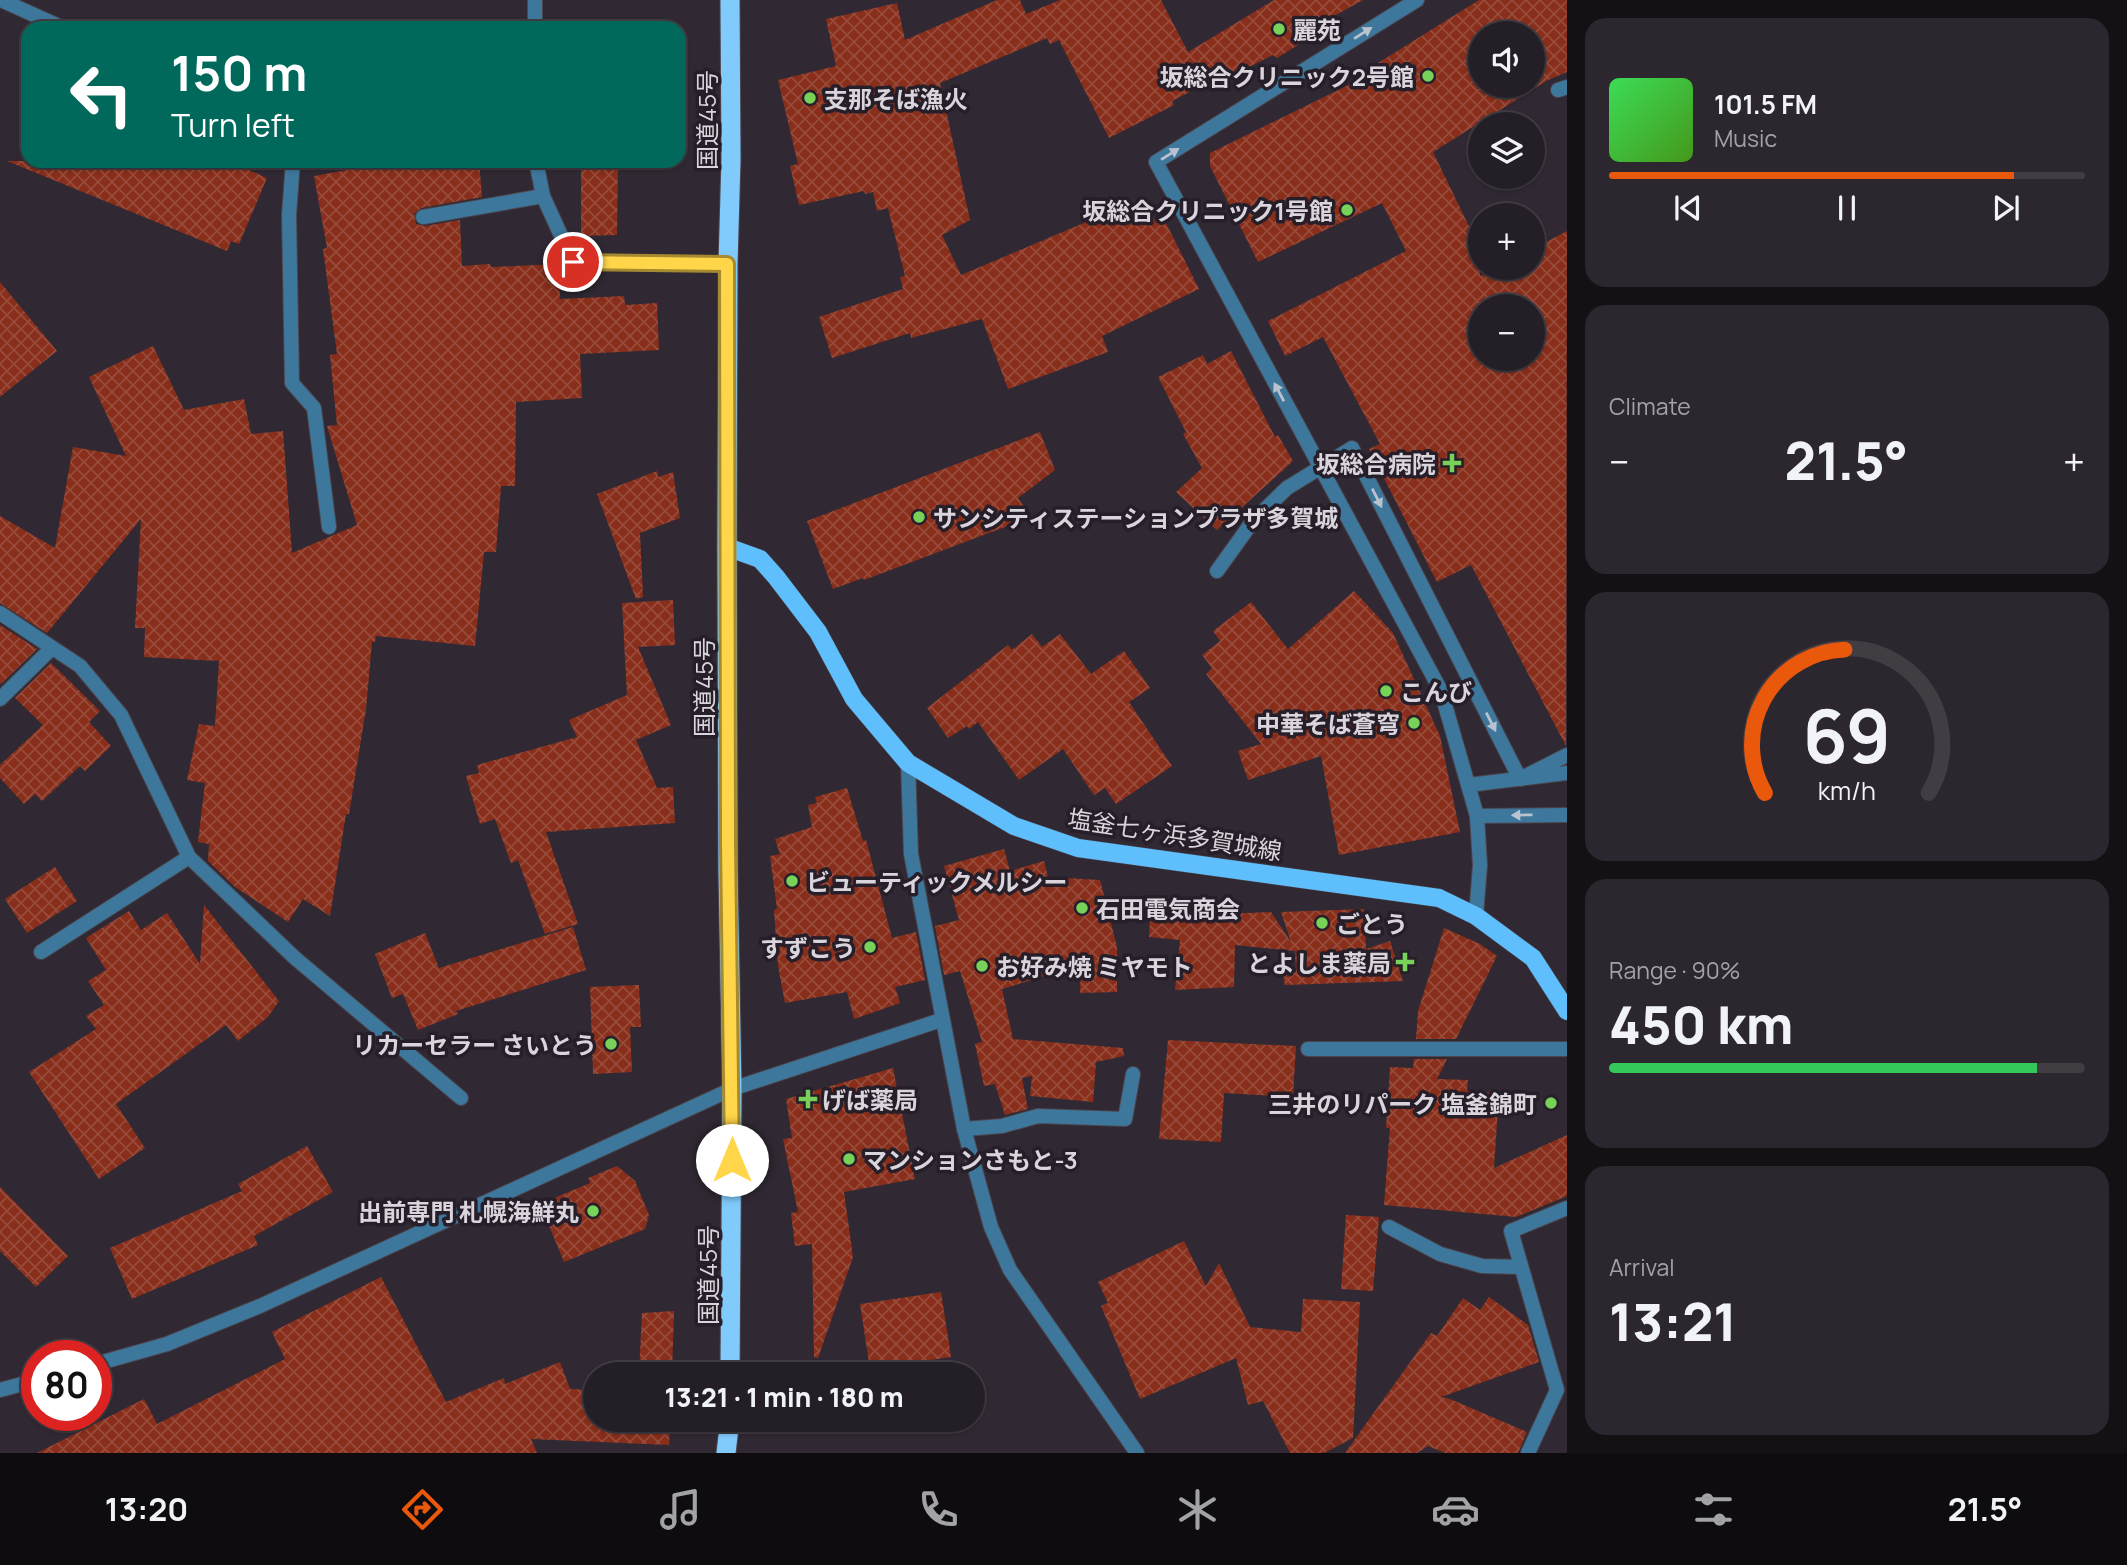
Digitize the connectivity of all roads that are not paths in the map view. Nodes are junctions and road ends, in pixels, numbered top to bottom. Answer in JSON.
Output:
{"nodes":[{"id":1,"x":1,"y":0,"type":"edge"},
{"id":2,"x":535,"y":0,"type":"edge"},
{"id":3,"x":730,"y":0,"type":"edge"},
{"id":4,"x":1417,"y":0,"type":"edge"},
{"id":5,"x":48,"y":21,"type":"edge"},
{"id":6,"x":535,"y":21,"type":"edge"},
{"id":7,"x":292,"y":168,"type":"edge"},
{"id":8,"x":537,"y":168,"type":"edge"},
{"id":9,"x":543,"y":196,"type":"junction"},
{"id":10,"x":423,"y":217,"type":"dead end"},
{"id":11,"x":727,"y":264,"type":"junction"},
{"id":12,"x":1319,"y":467,"type":"junction"},
{"id":13,"x":329,"y":527,"type":"dead end"},
{"id":14,"x":727,"y":547,"type":"junction"},
{"id":15,"x":1217,"y":571,"type":"dead end"},
{"id":16,"x":0,"y":613,"type":"edge"},
{"id":17,"x":52,"y":648,"type":"junction"},
{"id":18,"x":0,"y":699,"type":"edge"},
{"id":19,"x":1567,"y":755,"type":"edge"},
{"id":20,"x":908,"y":763,"type":"junction"},
{"id":21,"x":1567,"y":773,"type":"edge"},
{"id":22,"x":1520,"y":779,"type":"junction"},
{"id":23,"x":1468,"y":785,"type":"junction"},
{"id":24,"x":1567,"y":815,"type":"edge"},
{"id":25,"x":1477,"y":816,"type":"junction"},
{"id":26,"x":189,"y":857,"type":"junction"},
{"id":27,"x":1476,"y":916,"type":"junction"},
{"id":28,"x":41,"y":952,"type":"dead end"},
{"id":29,"x":1567,"y":1012,"type":"edge"},
{"id":30,"x":941,"y":1020,"type":"junction"},
{"id":31,"x":1308,"y":1049,"type":"dead end"},
{"id":32,"x":1567,"y":1049,"type":"edge"},
{"id":33,"x":1133,"y":1074,"type":"dead end"},
{"id":34,"x":732,"y":1088,"type":"junction"},
{"id":35,"x":461,"y":1098,"type":"dead end"},
{"id":36,"x":964,"y":1129,"type":"junction"},
{"id":37,"x":1567,"y":1208,"type":"edge"},
{"id":38,"x":1389,"y":1227,"type":"dead end"},
{"id":39,"x":1521,"y":1266,"type":"junction"},
{"id":40,"x":112,"y":1359,"type":"edge"},
{"id":41,"x":730,"y":1362,"type":"edge"},
{"id":42,"x":21,"y":1384,"type":"edge"},
{"id":43,"x":0,"y":1390,"type":"edge"},
{"id":44,"x":728,"y":1432,"type":"edge"},
{"id":45,"x":726,"y":1453,"type":"edge"},
{"id":46,"x":1137,"y":1453,"type":"edge"},
{"id":47,"x":1528,"y":1453,"type":"edge"}],
"edges":[{"from":1,"to":5,"type":"street"},
{"from":2,"to":6,"type":"street"},
{"from":3,"to":11,"type":"highway","name":"国道45号"},
{"from":12,"to":4,"type":"street","one_way":true},
{"from":7,"to":13,"type":"street"},
{"from":8,"to":9,"type":"street"},
{"from":9,"to":10,"type":"street"},
{"from":9,"to":11,"type":"street"},
{"from":11,"to":14,"type":"highway","name":"国道45号"},
{"from":12,"to":15,"type":"street"},
{"from":12,"to":22,"type":"street","one_way":true},
{"from":12,"to":23,"type":"street"},
{"from":14,"to":20,"type":"main road","name":"塩釜七ヶ浜多賀城線"},
{"from":14,"to":34,"type":"highway","name":"国道45号"},
{"from":16,"to":17,"type":"street"},
{"from":17,"to":18,"type":"street"},
{"from":17,"to":26,"type":"street"},
{"from":19,"to":22,"type":"street"},
{"from":20,"to":27,"type":"main road","name":"塩釜七ヶ浜多賀城線"},
{"from":20,"to":30,"type":"street"},
{"from":21,"to":22,"type":"street"},
{"from":22,"to":23,"type":"street"},
{"from":23,"to":25,"type":"street"},
{"from":24,"to":25,"type":"street","one_way":true},
{"from":25,"to":27,"type":"street"},
{"from":26,"to":28,"type":"street"},
{"from":26,"to":35,"type":"street"},
{"from":27,"to":29,"type":"main road","name":"塩釜七ヶ浜多賀城線"},
{"from":30,"to":34,"type":"street"},
{"from":30,"to":36,"type":"street"},
{"from":31,"to":32,"type":"street"},
{"from":33,"to":36,"type":"street"},
{"from":34,"to":40,"type":"street"},
{"from":34,"to":41,"type":"highway","name":"国道45号"},
{"from":36,"to":46,"type":"street"},
{"from":37,"to":39,"type":"street"},
{"from":38,"to":39,"type":"street"},
{"from":39,"to":47,"type":"street"},
{"from":42,"to":43,"type":"street"},
{"from":44,"to":45,"type":"highway"}]}
